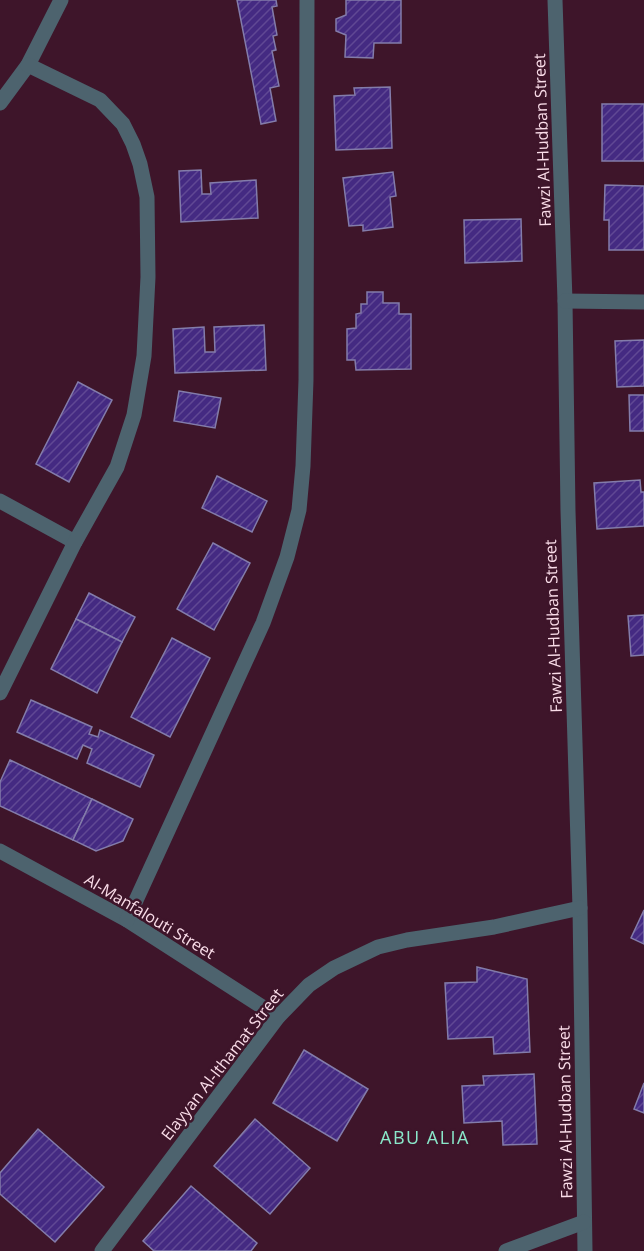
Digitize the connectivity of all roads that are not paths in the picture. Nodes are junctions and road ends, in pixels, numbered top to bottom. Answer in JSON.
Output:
{"nodes":[{"id":1,"x":62,"y":0,"type":"edge"},
{"id":2,"x":307,"y":0,"type":"edge"},
{"id":3,"x":555,"y":0,"type":"edge"},
{"id":4,"x":28,"y":65,"type":"junction"},
{"id":5,"x":0,"y":103,"type":"edge"},
{"id":6,"x":565,"y":301,"type":"junction"},
{"id":7,"x":644,"y":302,"type":"edge"},
{"id":8,"x":0,"y":501,"type":"edge"},
{"id":9,"x":75,"y":542,"type":"junction"},
{"id":10,"x":0,"y":693,"type":"edge"},
{"id":11,"x":0,"y":851,"type":"edge"},
{"id":12,"x":580,"y":908,"type":"junction"},
{"id":13,"x":127,"y":920,"type":"junction"},
{"id":14,"x":278,"y":1017,"type":"junction"},
{"id":15,"x":584,"y":1222,"type":"junction"},
{"id":16,"x":102,"y":1251,"type":"edge"},
{"id":17,"x":506,"y":1251,"type":"edge"},
{"id":18,"x":585,"y":1251,"type":"edge"}],
"edges":[{"from":1,"to":4,"type":"street"},
{"from":2,"to":13,"type":"street"},
{"from":3,"to":6,"type":"street","name":"Fawzi Al-Hudban Street"},
{"from":4,"to":5,"type":"street"},
{"from":4,"to":9,"type":"street"},
{"from":6,"to":7,"type":"street"},
{"from":6,"to":12,"type":"street","name":"Fawzi Al-Hudban Street"},
{"from":8,"to":9,"type":"street"},
{"from":9,"to":10,"type":"street"},
{"from":11,"to":13,"type":"street","name":"Al-Manfalouti Street"},
{"from":12,"to":14,"type":"street","name":"Elayyan Al-Ithamat Street"},
{"from":12,"to":15,"type":"street","name":"Fawzi Al-Hudban Street"},
{"from":13,"to":14,"type":"street","name":"Al-Manfalouti Street"},
{"from":14,"to":16,"type":"street","name":"Elayyan Al-Ithamat Street"},
{"from":15,"to":17,"type":"street"},
{"from":15,"to":18,"type":"street","name":"Fawzi Al-Hudban Street"}]}
